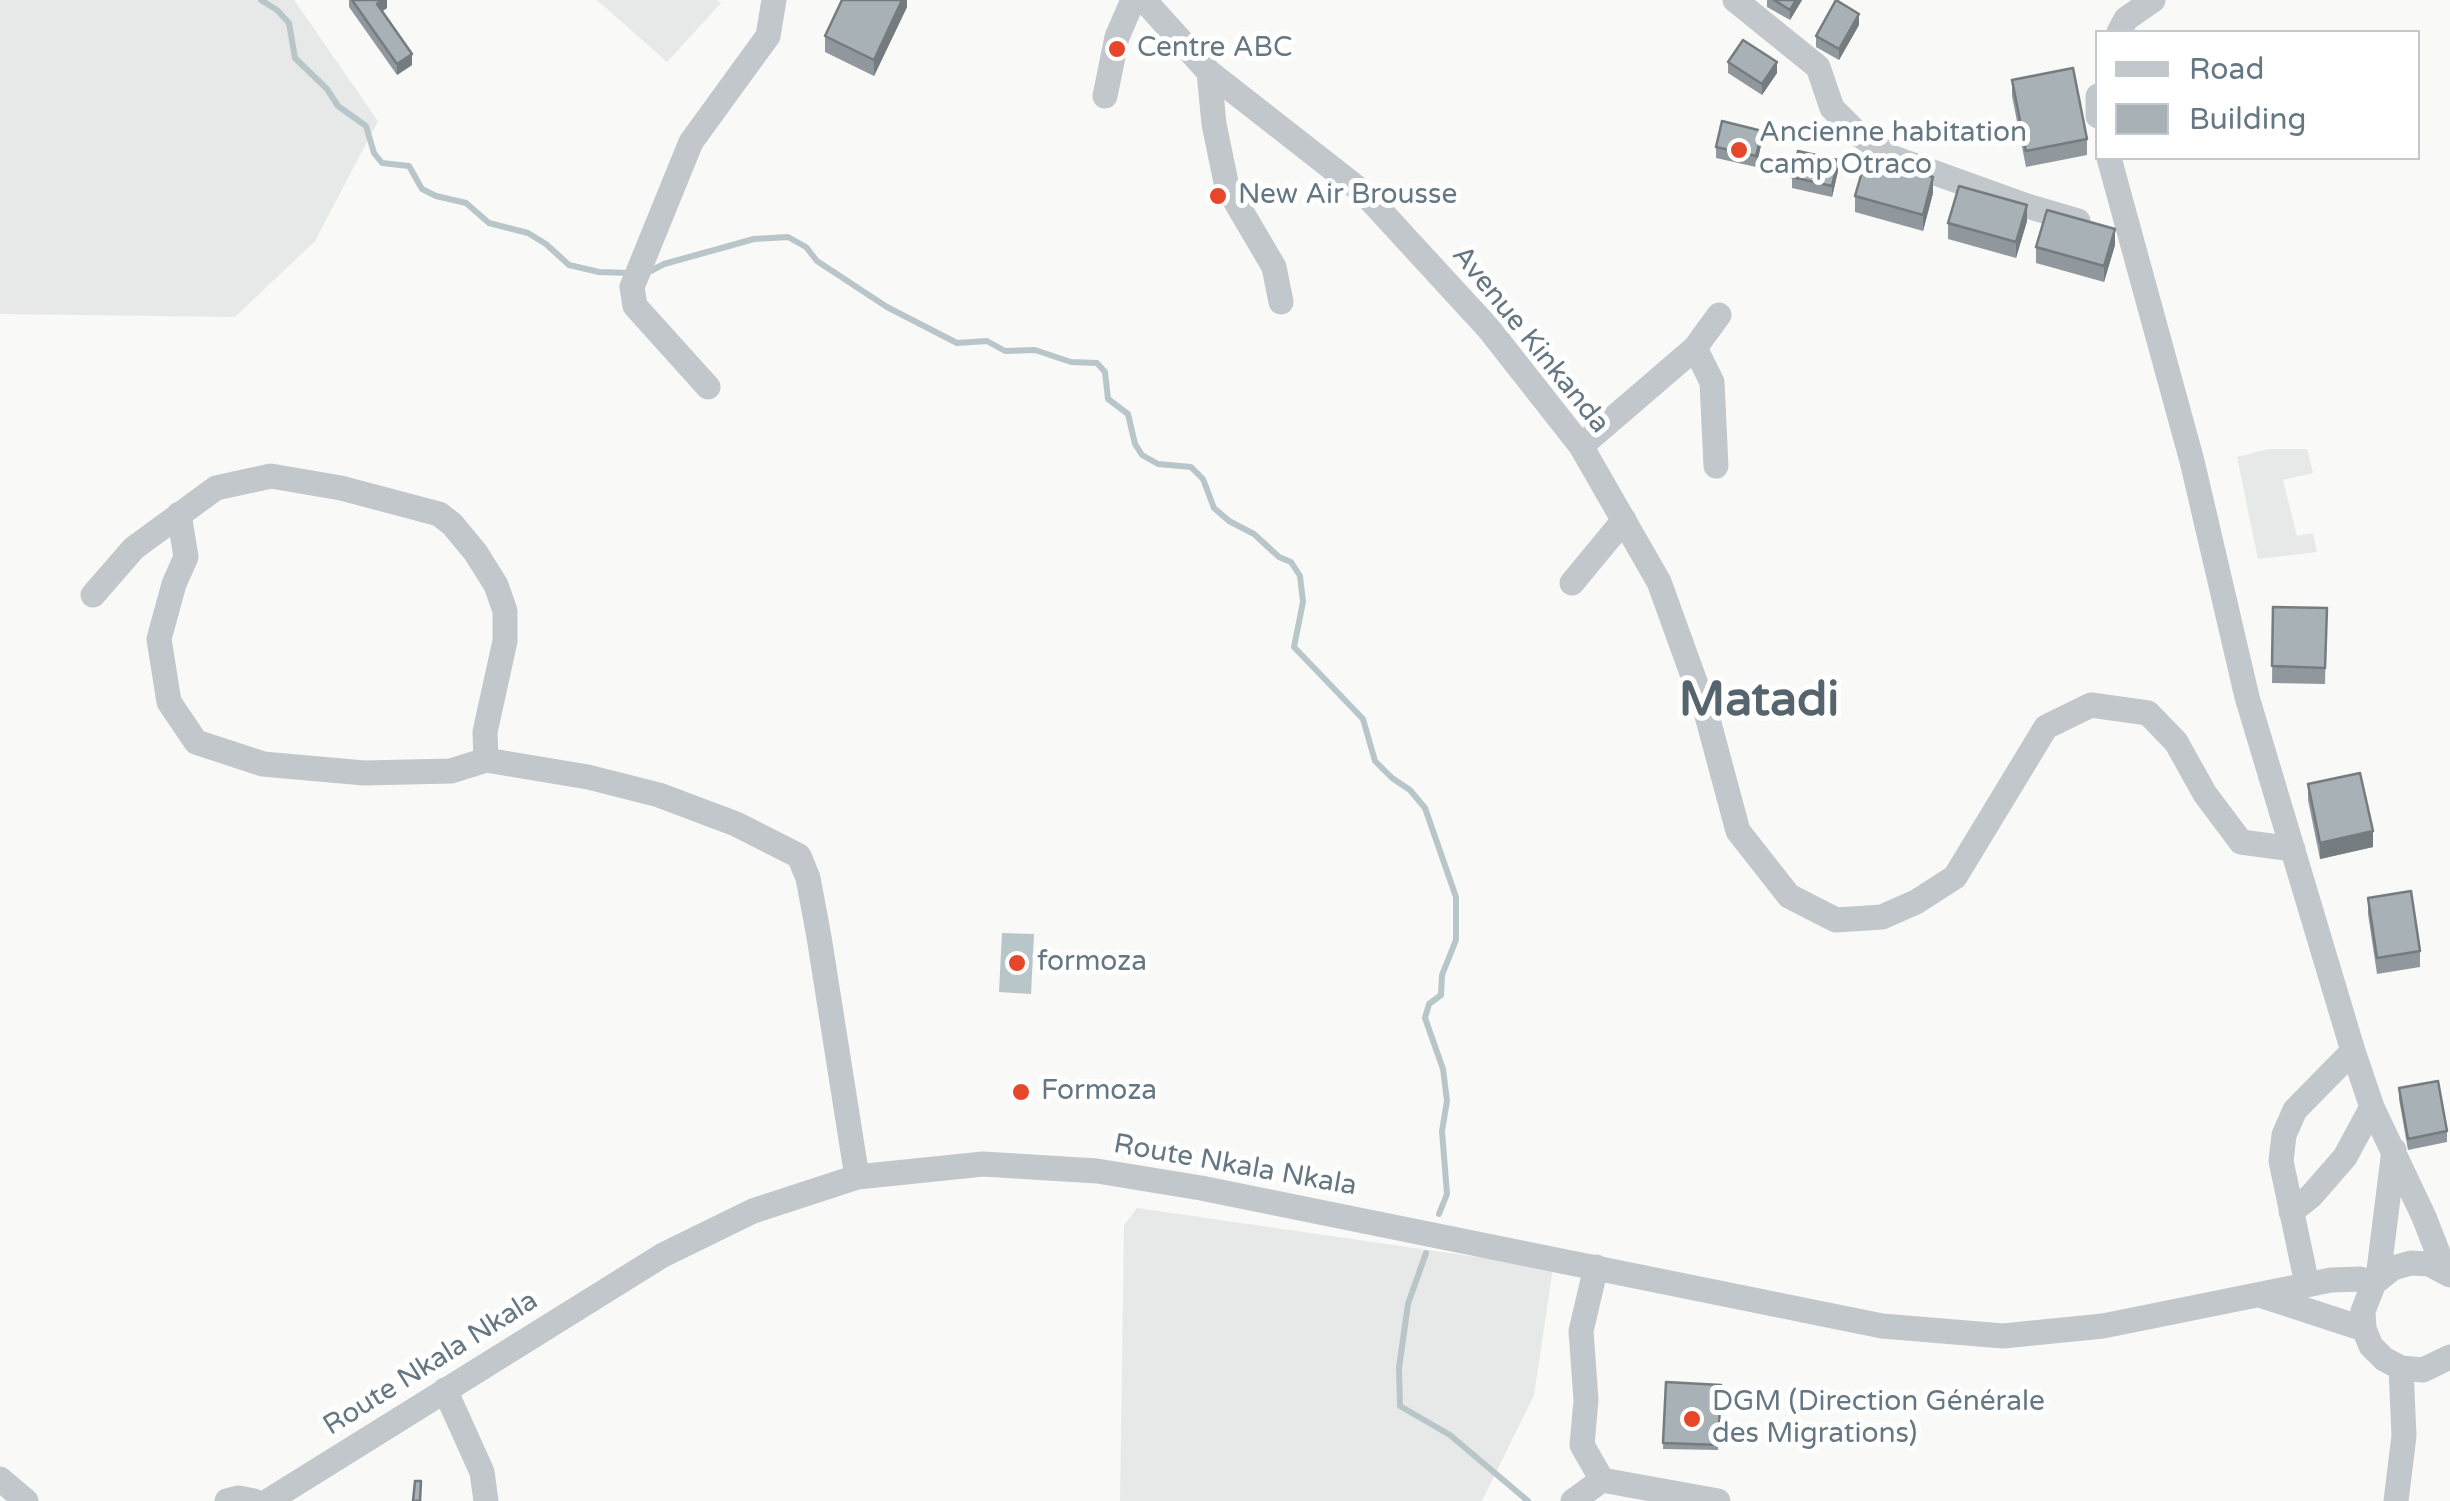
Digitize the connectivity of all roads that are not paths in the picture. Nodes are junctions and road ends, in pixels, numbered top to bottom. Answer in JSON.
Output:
{"nodes":[{"id":1,"x":774,"y":0,"type":"edge"},
{"id":2,"x":1133,"y":0,"type":"edge"},
{"id":3,"x":1144,"y":0,"type":"edge"},
{"id":4,"x":1735,"y":0,"type":"edge"},
{"id":5,"x":2153,"y":0,"type":"edge"},
{"id":6,"x":2120,"y":30,"type":"edge"},
{"id":7,"x":1208,"y":72,"type":"junction"},
{"id":8,"x":1105,"y":96,"type":"dead end"},
{"id":9,"x":2110,"y":160,"type":"edge"},
{"id":10,"x":2132,"y":236,"type":"junction"},
{"id":11,"x":1281,"y":302,"type":"dead end"},
{"id":12,"x":1719,"y":314,"type":"dead end"},
{"id":13,"x":1695,"y":348,"type":"junction"},
{"id":14,"x":708,"y":387,"type":"dead end"},
{"id":15,"x":1582,"y":446,"type":"junction"},
{"id":16,"x":1716,"y":466,"type":"dead end"},
{"id":17,"x":178,"y":514,"type":"junction"},
{"id":18,"x":1624,"y":520,"type":"junction"},
{"id":19,"x":1572,"y":583,"type":"dead end"},
{"id":20,"x":93,"y":595,"type":"dead end"},
{"id":21,"x":486,"y":760,"type":"junction"},
{"id":22,"x":2293,"y":849,"type":"junction"},
{"id":23,"x":2353,"y":1051,"type":"junction"},
{"id":24,"x":2372,"y":1108,"type":"junction"},
{"id":25,"x":2394,"y":1150,"type":"junction"},
{"id":26,"x":856,"y":1177,"type":"junction"},
{"id":27,"x":2291,"y":1212,"type":"junction"},
{"id":28,"x":1596,"y":1267,"type":"junction"},
{"id":29,"x":2448,"y":1273,"type":"edge"},
{"id":30,"x":2376,"y":1281,"type":"junction"},
{"id":31,"x":2307,"y":1284,"type":"junction"},
{"id":32,"x":2262,"y":1296,"type":"junction"},
{"id":33,"x":2364,"y":1330,"type":"junction"},
{"id":34,"x":2450,"y":1358,"type":"edge"},
{"id":35,"x":2400,"y":1368,"type":"junction"},
{"id":36,"x":444,"y":1390,"type":"junction"},
{"id":37,"x":0,"y":1478,"type":"edge"},
{"id":38,"x":1602,"y":1480,"type":"junction"},
{"id":39,"x":26,"y":1501,"type":"edge"},
{"id":40,"x":227,"y":1501,"type":"edge"},
{"id":41,"x":254,"y":1501,"type":"edge"},
{"id":42,"x":268,"y":1501,"type":"edge"},
{"id":43,"x":486,"y":1501,"type":"edge"},
{"id":44,"x":1573,"y":1501,"type":"edge"},
{"id":45,"x":1718,"y":1501,"type":"edge"},
{"id":46,"x":2396,"y":1501,"type":"edge"}],
"edges":[{"from":1,"to":14,"type":"street"},
{"from":2,"to":8,"type":"street"},
{"from":3,"to":7,"type":"street","name":"Avenue Kinkanda"},
{"from":4,"to":10,"type":"street"},
{"from":5,"to":6,"type":"street"},
{"from":7,"to":11,"type":"street"},
{"from":7,"to":15,"type":"street","name":"Avenue Kinkanda"},
{"from":9,"to":10,"type":"street"},
{"from":10,"to":22,"type":"street"},
{"from":12,"to":13,"type":"street"},
{"from":13,"to":15,"type":"street"},
{"from":13,"to":16,"type":"street"},
{"from":15,"to":18,"type":"street","name":"Avenue Kinkanda"},
{"from":17,"to":20,"type":"street"},
{"from":17,"to":21,"type":"street"},
{"from":17,"to":21,"type":"street"},
{"from":18,"to":19,"type":"street"},
{"from":18,"to":22,"type":"street","name":"Avenue Kinkanda"},
{"from":21,"to":26,"type":"street"},
{"from":22,"to":23,"type":"street"},
{"from":23,"to":24,"type":"street"},
{"from":23,"to":27,"type":"street"},
{"from":24,"to":25,"type":"street"},
{"from":24,"to":27,"type":"street"},
{"from":25,"to":29,"type":"street"},
{"from":25,"to":30,"type":"street"},
{"from":26,"to":28,"type":"street","name":"Route Nkala Nkala"},
{"from":26,"to":36,"type":"street","name":"Route Nkala Nkala"},
{"from":27,"to":31,"type":"street"},
{"from":28,"to":32,"type":"street","name":"Route Nkala Nkala"},
{"from":28,"to":38,"type":"street"},
{"from":29,"to":30,"type":"street"},
{"from":30,"to":31,"type":"street","name":"Route Nkala Nkala"},
{"from":30,"to":33,"type":"street"},
{"from":31,"to":32,"type":"street","name":"Route Nkala Nkala"},
{"from":32,"to":33,"type":"street"},
{"from":33,"to":35,"type":"street"},
{"from":34,"to":35,"type":"street"},
{"from":35,"to":46,"type":"street"},
{"from":36,"to":42,"type":"street","name":"Route Nkala Nkala"},
{"from":36,"to":43,"type":"street"},
{"from":37,"to":39,"type":"street"},
{"from":38,"to":44,"type":"street"},
{"from":38,"to":45,"type":"street"},
{"from":40,"to":41,"type":"street"}]}
